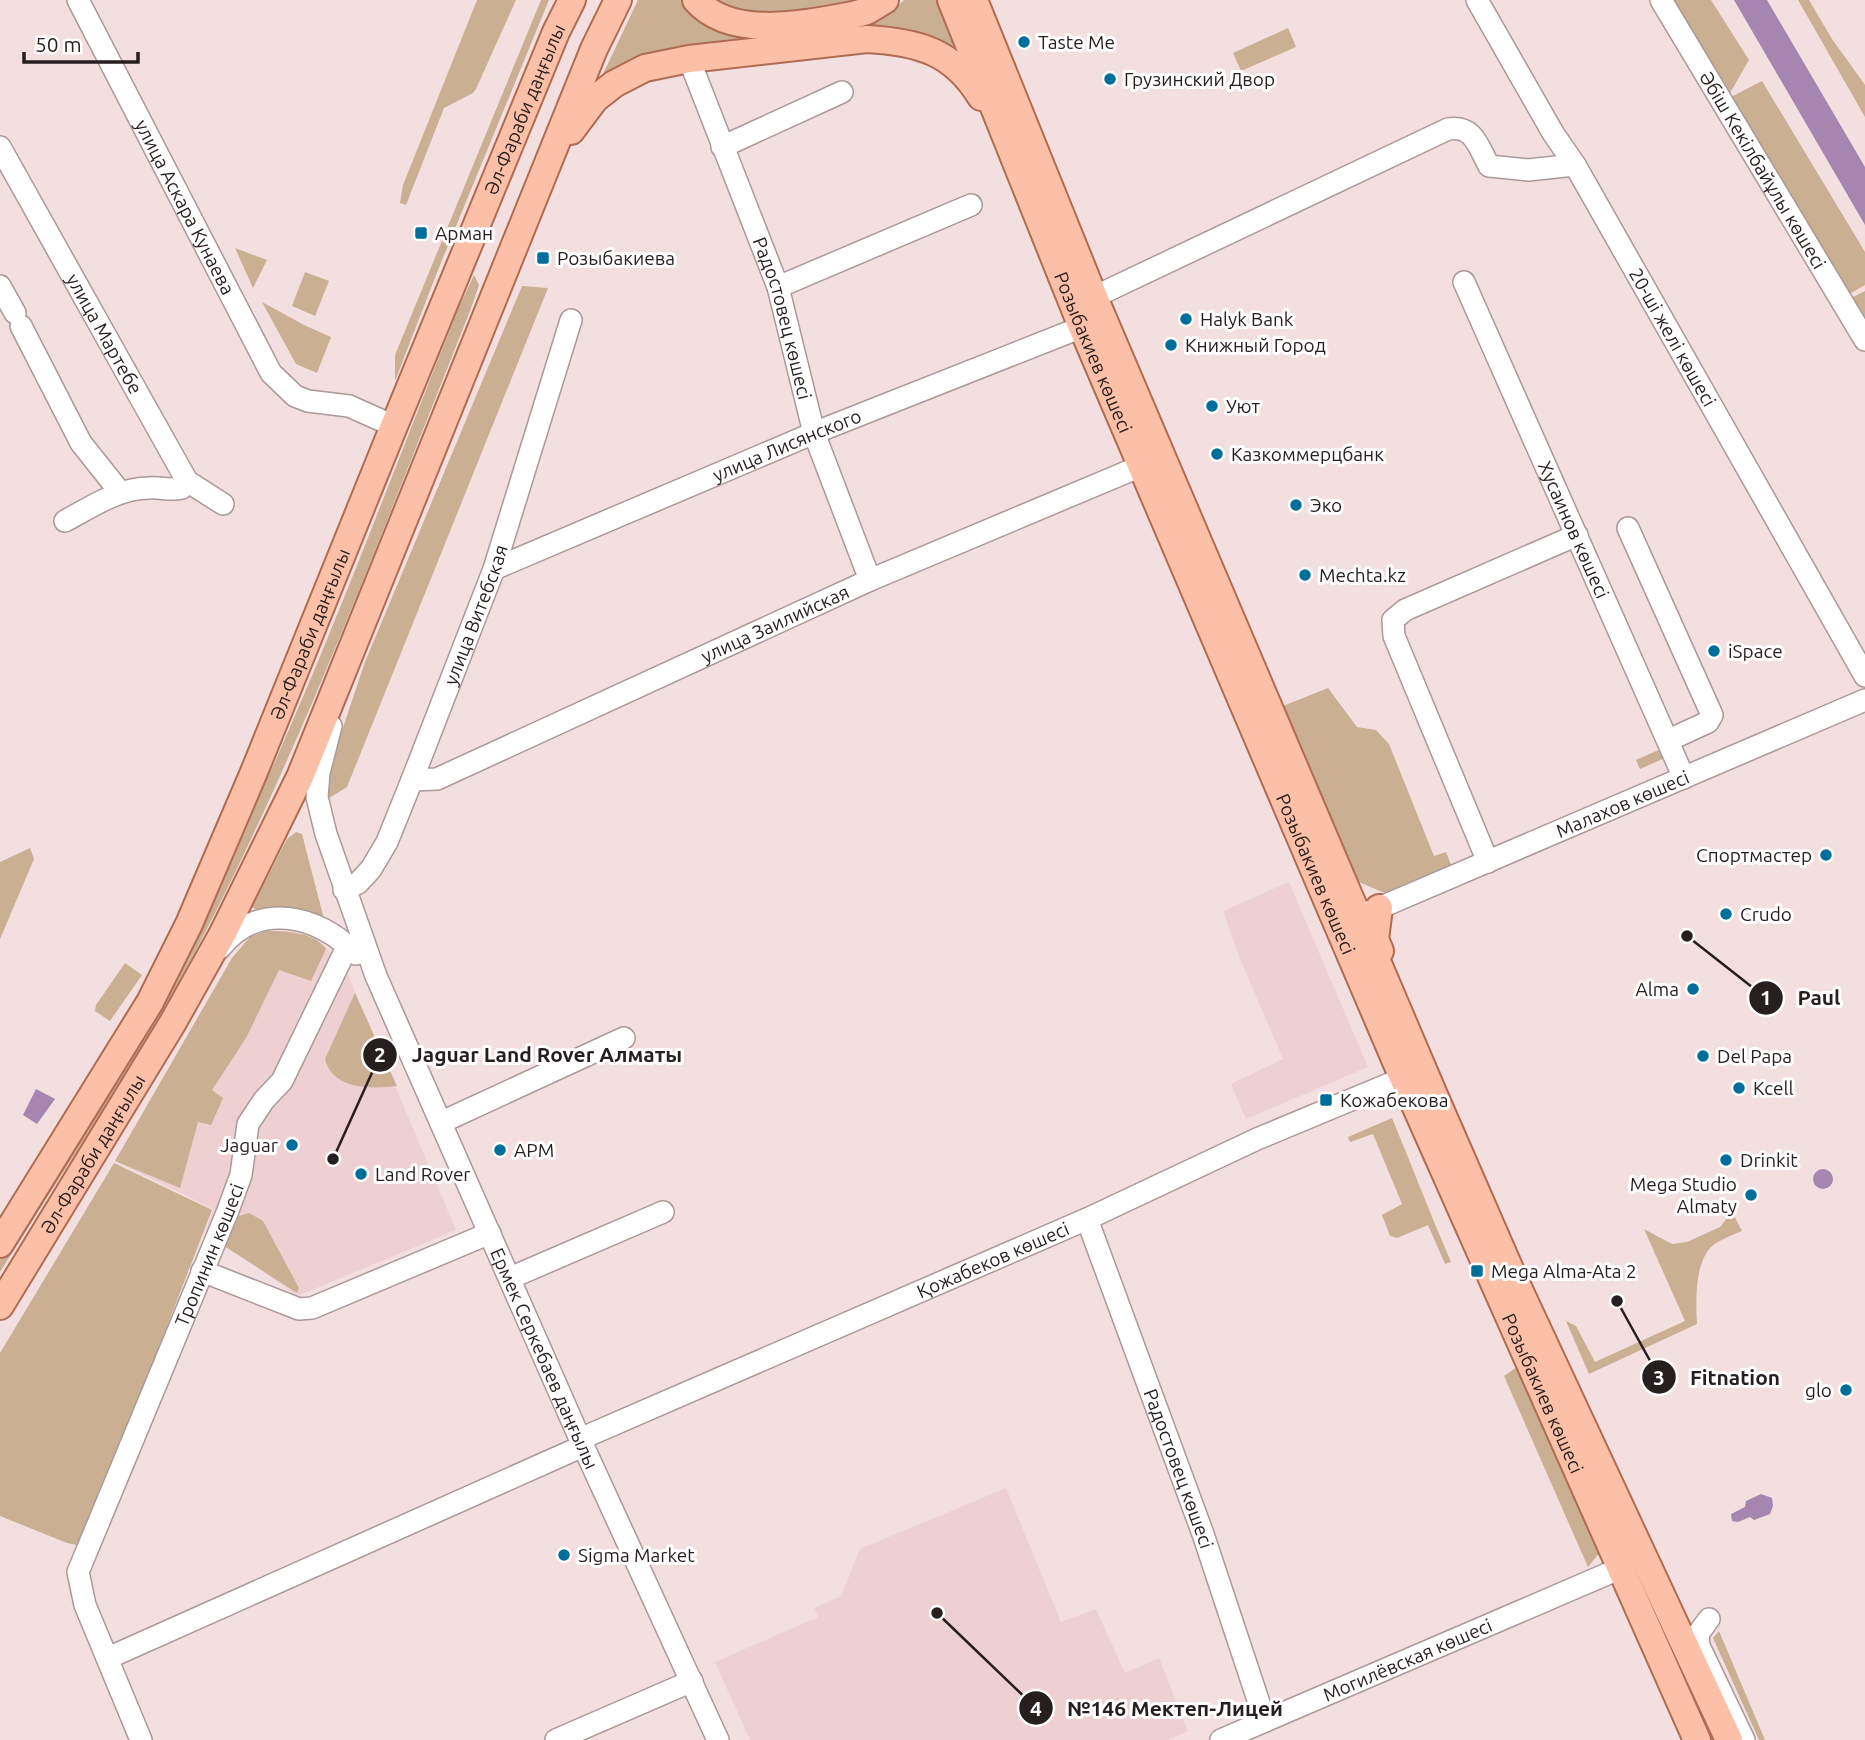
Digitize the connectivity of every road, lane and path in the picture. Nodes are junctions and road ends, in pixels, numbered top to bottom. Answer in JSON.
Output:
{"nodes":[{"id":1,"x":78,"y":0,"type":"edge"},
{"id":2,"x":565,"y":0,"type":"edge"},
{"id":3,"x":572,"y":0,"type":"edge"},
{"id":4,"x":618,"y":0,"type":"edge"},
{"id":5,"x":696,"y":0,"type":"edge"},
{"id":6,"x":885,"y":0,"type":"edge"},
{"id":7,"x":951,"y":0,"type":"edge"},
{"id":8,"x":974,"y":0,"type":"edge"},
{"id":9,"x":981,"y":0,"type":"edge"},
{"id":10,"x":1477,"y":0,"type":"edge"},
{"id":11,"x":1661,"y":0,"type":"edge"},
{"id":12,"x":556,"y":32,"type":"junction"},
{"id":13,"x":689,"y":59,"type":"junction"},
{"id":14,"x":1006,"y":75,"type":"junction"},
{"id":15,"x":842,"y":92,"type":"dead end"},
{"id":16,"x":1004,"y":136,"type":"junction"},
{"id":17,"x":722,"y":146,"type":"junction"},
{"id":18,"x":0,"y":147,"type":"edge"},
{"id":19,"x":552,"y":154,"type":"junction"},
{"id":20,"x":1575,"y":165,"type":"junction"},
{"id":21,"x":971,"y":205,"type":"dead end"},
{"id":22,"x":1464,"y":282,"type":"dead end"},
{"id":23,"x":0,"y":286,"type":"edge"},
{"id":24,"x":778,"y":287,"type":"junction"},
{"id":25,"x":1094,"y":297,"type":"junction"},
{"id":26,"x":571,"y":320,"type":"dead end"},
{"id":27,"x":1082,"y":327,"type":"junction"},
{"id":28,"x":1865,"y":340,"type":"edge"},
{"id":29,"x":394,"y":426,"type":"junction"},
{"id":30,"x":814,"y":433,"type":"junction"},
{"id":31,"x":1141,"y":466,"type":"junction"},
{"id":32,"x":187,"y":481,"type":"junction"},
{"id":33,"x":120,"y":492,"type":"junction"},
{"id":34,"x":223,"y":503,"type":"dead end"},
{"id":35,"x":65,"y":521,"type":"dead end"},
{"id":36,"x":1628,"y":528,"type":"dead end"},
{"id":37,"x":1577,"y":535,"type":"junction"},
{"id":38,"x":494,"y":569,"type":"junction"},
{"id":39,"x":870,"y":580,"type":"junction"},
{"id":40,"x":351,"y":649,"type":"junction"},
{"id":41,"x":1865,"y":676,"type":"edge"},
{"id":42,"x":1865,"y":700,"type":"edge"},
{"id":43,"x":1669,"y":740,"type":"junction"},
{"id":44,"x":1684,"y":778,"type":"junction"},
{"id":45,"x":412,"y":780,"type":"junction"},
{"id":46,"x":1488,"y":862,"type":"junction"},
{"id":47,"x":344,"y":890,"type":"junction"},
{"id":48,"x":1358,"y":917,"type":"junction"},
{"id":49,"x":348,"y":945,"type":"junction"},
{"id":50,"x":205,"y":965,"type":"junction"},
{"id":51,"x":376,"y":976,"type":"junction"},
{"id":52,"x":624,"y":1038,"type":"dead end"},
{"id":53,"x":1413,"y":1074,"type":"junction"},
{"id":54,"x":442,"y":1122,"type":"junction"},
{"id":55,"x":663,"y":1212,"type":"dead end"},
{"id":56,"x":1087,"y":1219,"type":"junction"},
{"id":57,"x":490,"y":1233,"type":"junction"},
{"id":58,"x":0,"y":1244,"type":"edge"},
{"id":59,"x":202,"y":1271,"type":"junction"},
{"id":60,"x":510,"y":1278,"type":"junction"},
{"id":61,"x":0,"y":1306,"type":"edge"},
{"id":62,"x":582,"y":1442,"type":"junction"},
{"id":63,"x":1621,"y":1567,"type":"junction"},
{"id":64,"x":1709,"y":1619,"type":"dead end"},
{"id":65,"x":108,"y":1658,"type":"junction"},
{"id":66,"x":692,"y":1681,"type":"junction"},
{"id":67,"x":1265,"y":1721,"type":"junction"},
{"id":68,"x":141,"y":1740,"type":"edge"},
{"id":69,"x":556,"y":1740,"type":"edge"},
{"id":70,"x":718,"y":1740,"type":"edge"},
{"id":71,"x":1221,"y":1740,"type":"edge"},
{"id":72,"x":1696,"y":1740,"type":"edge"},
{"id":73,"x":1729,"y":1740,"type":"edge"},
{"id":74,"x":1745,"y":1740,"type":"edge"}],
"edges":[{"from":1,"to":29,"type":"street","name":"улица Аскара Кунаева"},
{"from":2,"to":12,"type":"street"},
{"from":3,"to":12,"type":"main road","name":"Әл-Фараби даңғылы"},
{"from":4,"to":19,"type":"main road","name":"Әл-Фараби даңғылы"},
{"from":5,"to":6,"type":"main road"},
{"from":7,"to":16,"type":"main road","name":"Розыбакиев көшесі"},
{"from":8,"to":14,"type":"main road"},
{"from":9,"to":14,"type":"main road"},
{"from":10,"to":20,"type":"street","name":"20-ші желі көшесі"},
{"from":11,"to":28,"type":"street","name":"Әбіш Кекілбайұлы көшесі"},
{"from":12,"to":29,"type":"main road","name":"Әл-Фараби даңғылы"},
{"from":13,"to":16,"type":"main road"},
{"from":13,"to":17,"type":"street","name":"Радостовец көшесі"},
{"from":13,"to":19,"type":"main road"},
{"from":14,"to":25,"type":"main road","name":"Розыбакиев көшесі"},
{"from":15,"to":17,"type":"street"},
{"from":16,"to":27,"type":"main road","name":"Розыбакиев көшесі"},
{"from":17,"to":24,"type":"street","name":"Радостовец көшесі"},
{"from":18,"to":32,"type":"street","name":"улица Мартебе"},
{"from":19,"to":40,"type":"main road","name":"Әл-Фараби даңғылы"},
{"from":20,"to":25,"type":"street"},
{"from":20,"to":41,"type":"street","name":"20-ші желі көшесі"},
{"from":21,"to":24,"type":"street"},
{"from":22,"to":37,"type":"street","name":"Хусаинов көшесі"},
{"from":23,"to":33,"type":"street"},
{"from":24,"to":30,"type":"street","name":"Радостовец көшесі"},
{"from":25,"to":48,"type":"main road","name":"Розыбакиев көшесі"},
{"from":26,"to":38,"type":"street","name":"улица Витебская"},
{"from":27,"to":30,"type":"street","name":"улица Лисянского"},
{"from":27,"to":31,"type":"main road","name":"Розыбакиев көшесі"},
{"from":29,"to":58,"type":"main road","name":"Әл-Фараби даңғылы"},
{"from":30,"to":38,"type":"street","name":"улица Лисянского"},
{"from":30,"to":39,"type":"street","name":"Радостовец көшесі"},
{"from":31,"to":39,"type":"street","name":"улица Заилийская"},
{"from":31,"to":48,"type":"main road","name":"Розыбакиев көшесі"},
{"from":32,"to":33,"type":"street"},
{"from":32,"to":34,"type":"street","name":"улица Мартебе"},
{"from":33,"to":35,"type":"street"},
{"from":36,"to":43,"type":"street"},
{"from":37,"to":43,"type":"street","name":"Хусаинов көшесі"},
{"from":37,"to":46,"type":"street"},
{"from":38,"to":45,"type":"street","name":"улица Витебская"},
{"from":39,"to":45,"type":"street","name":"улица Заилийская"},
{"from":40,"to":47,"type":"street"},
{"from":40,"to":50,"type":"main road","name":"Әл-Фараби даңғылы"},
{"from":42,"to":44,"type":"street","name":"Малахов көшесі"},
{"from":43,"to":44,"type":"street","name":"Хусаинов көшесі"},
{"from":44,"to":46,"type":"street","name":"Малахов көшесі"},
{"from":45,"to":47,"type":"street","name":"улица Витебская"},
{"from":46,"to":48,"type":"street","name":"Малахов көшесі"},
{"from":47,"to":51,"type":"street"},
{"from":48,"to":53,"type":"main road","name":"Розыбакиев көшесі"},
{"from":48,"to":53,"type":"main road","name":"Розыбакиев көшесі"},
{"from":49,"to":50,"type":"street"},
{"from":49,"to":51,"type":"street"},
{"from":49,"to":59,"type":"street","name":"Тропинин көшесі"},
{"from":50,"to":61,"type":"main road","name":"Әл-Фараби даңғылы"},
{"from":51,"to":54,"type":"street","name":"Ермек Серкебаев даңғылы"},
{"from":52,"to":54,"type":"street"},
{"from":53,"to":56,"type":"street","name":"Қожабеков көшесі"},
{"from":53,"to":63,"type":"main road","name":"Розыбакиев көшесі"},
{"from":53,"to":73,"type":"main road","name":"Розыбакиев көшесі"},
{"from":54,"to":57,"type":"street","name":"Ермек Серкебаев даңғылы"},
{"from":55,"to":60,"type":"street"},
{"from":56,"to":62,"type":"street","name":"Қожабеков көшесі"},
{"from":56,"to":67,"type":"street","name":"Радостовец көшесі"},
{"from":57,"to":59,"type":"street"},
{"from":57,"to":60,"type":"street","name":"Ермек Серкебаев даңғылы"},
{"from":59,"to":65,"type":"street","name":"Тропинин көшесі"},
{"from":60,"to":62,"type":"street","name":"Ермек Серкебаев даңғылы"},
{"from":62,"to":65,"type":"street","name":"Қожабеков көшесі"},
{"from":62,"to":66,"type":"street","name":"Ермек Серкебаев даңғылы"},
{"from":63,"to":67,"type":"street","name":"Могилёвская көшесі"},
{"from":63,"to":72,"type":"main road","name":"Розыбакиев көшесі"},
{"from":64,"to":74,"type":"street"},
{"from":65,"to":68,"type":"street"},
{"from":66,"to":69,"type":"street"},
{"from":66,"to":70,"type":"street","name":"Ермек Серкебаев даңғылы"},
{"from":67,"to":71,"type":"street","name":"Могилёвская көшесі"}]}
